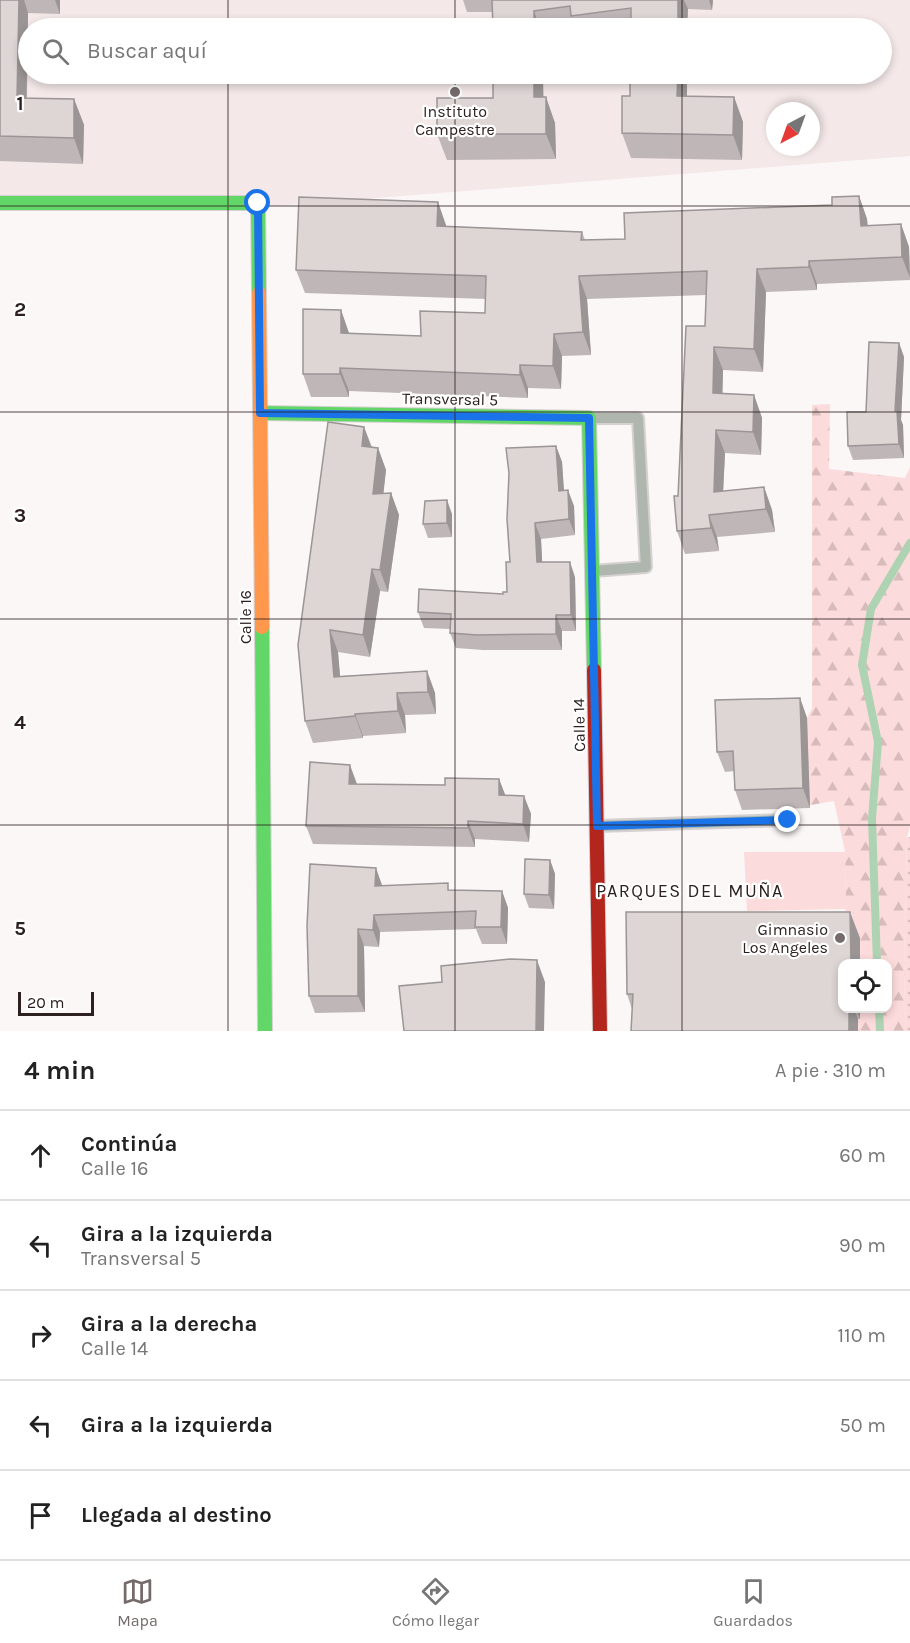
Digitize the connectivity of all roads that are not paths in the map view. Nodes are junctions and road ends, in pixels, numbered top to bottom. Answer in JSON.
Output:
{"nodes":[{"id":1,"x":0,"y":203,"type":"edge"},
{"id":2,"x":260,"y":413,"type":"junction"},
{"id":3,"x":589,"y":418,"type":"junction"},
{"id":4,"x":593,"y":571,"type":"junction"},
{"id":5,"x":788,"y":820,"type":"dead end"},
{"id":6,"x":597,"y":826,"type":"junction"},
{"id":7,"x":265,"y":1031,"type":"edge"},
{"id":8,"x":600,"y":1031,"type":"edge"}],
"edges":[{"from":1,"to":2,"type":"street","name":"Calle 16"},
{"from":2,"to":3,"type":"street","name":"Transversal 5"},
{"from":2,"to":7,"type":"street","name":"Calle 16"},
{"from":3,"to":4,"type":"street","name":"Calle 14"},
{"from":3,"to":4,"type":"lane","name":"Transversal 5"},
{"from":4,"to":6,"type":"street","name":"Calle 14"},
{"from":5,"to":6,"type":"lane"},
{"from":6,"to":8,"type":"street","name":"Calle 14"}]}
